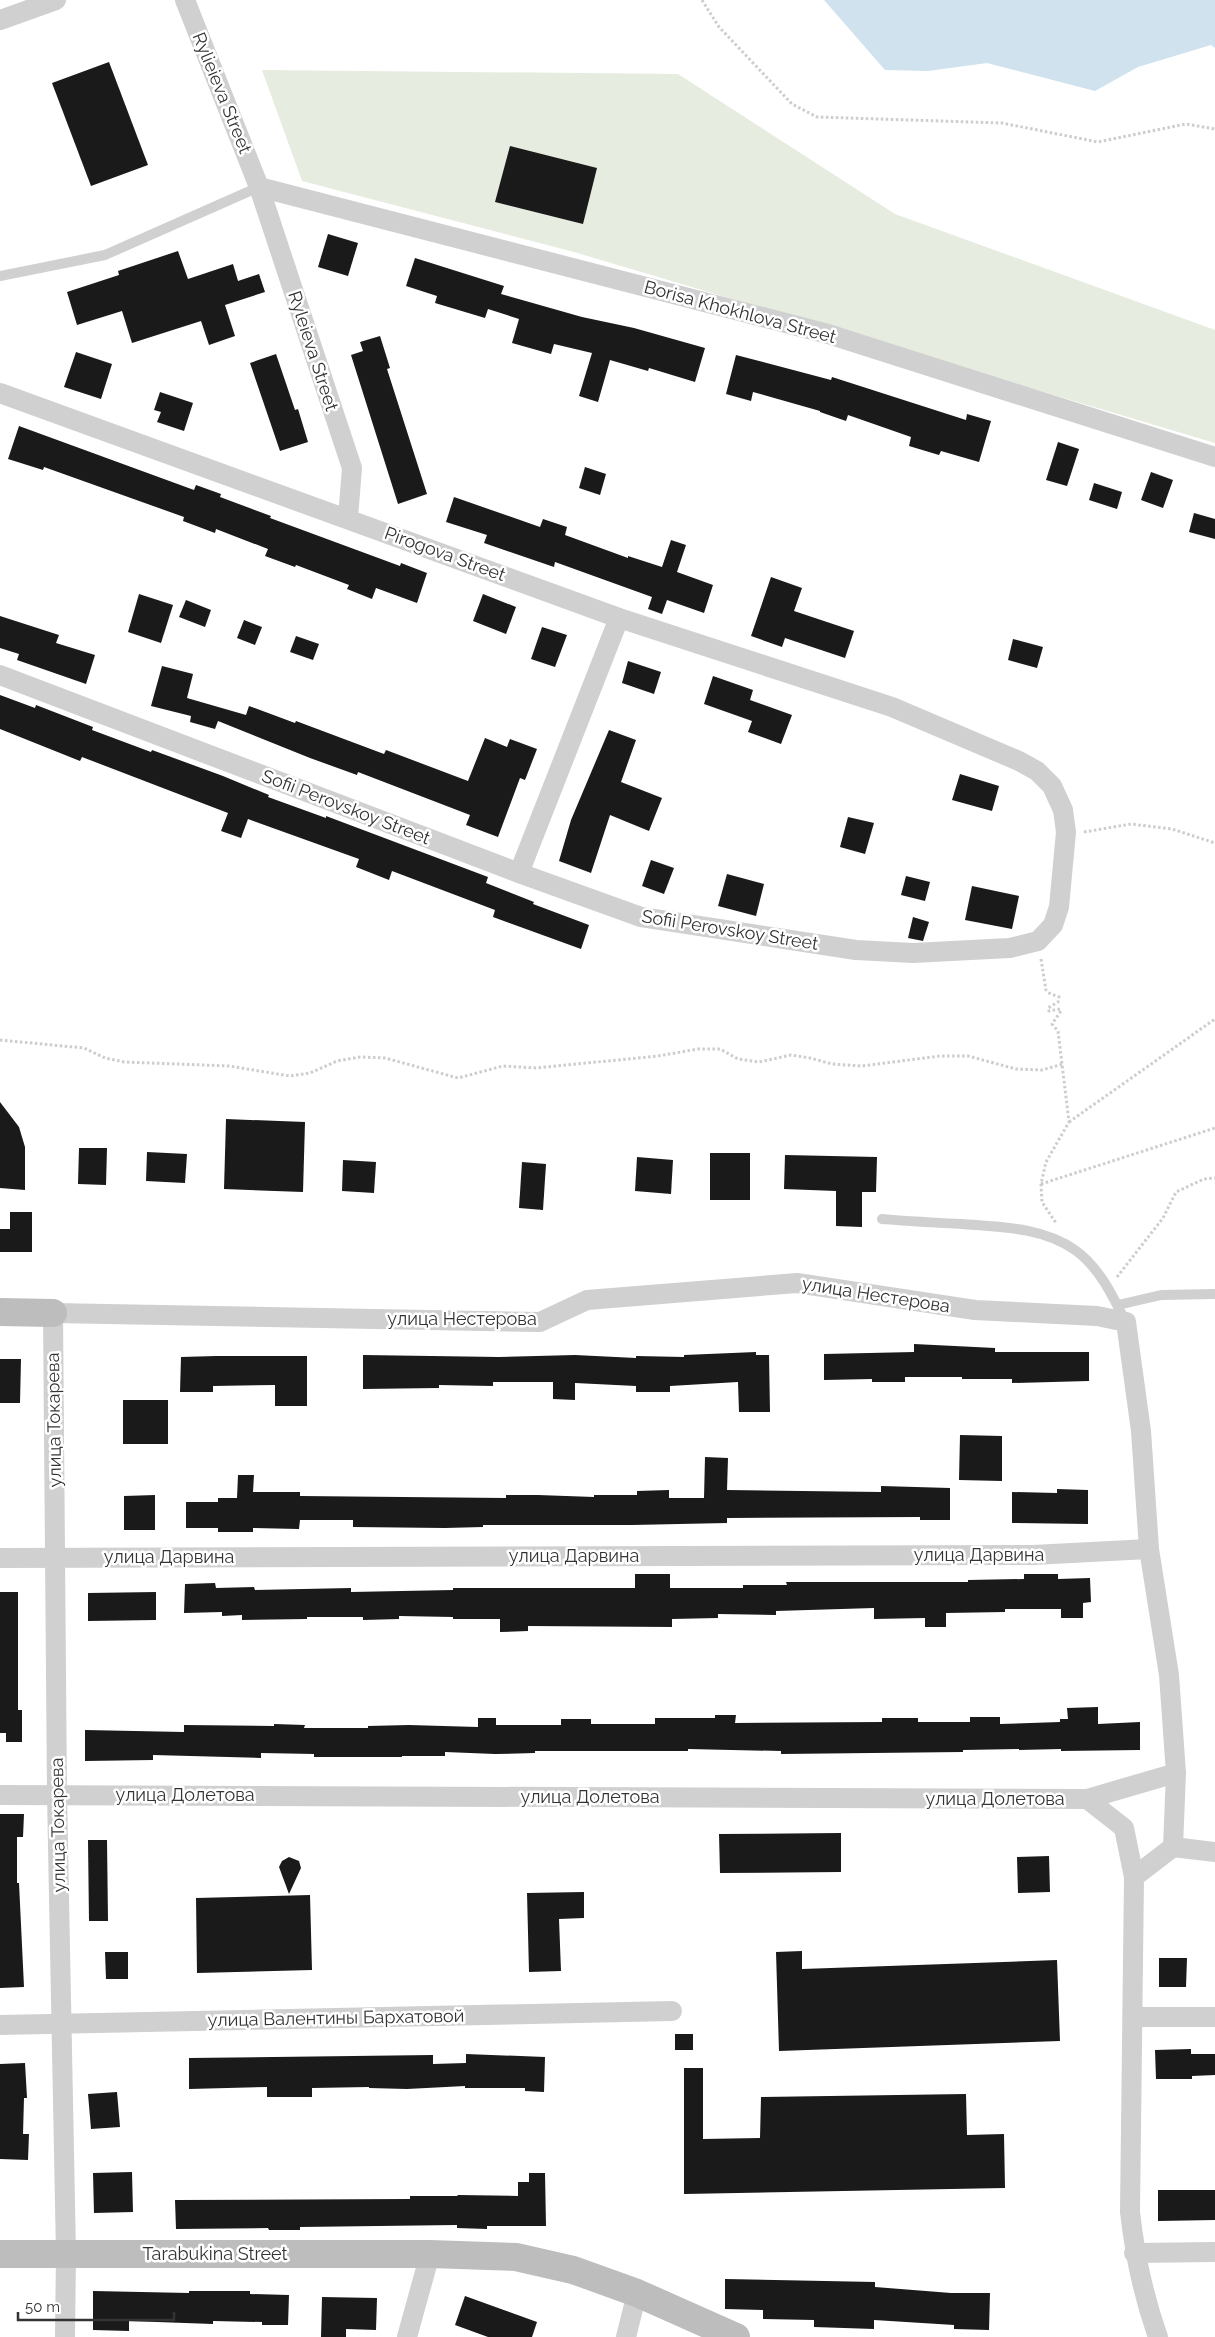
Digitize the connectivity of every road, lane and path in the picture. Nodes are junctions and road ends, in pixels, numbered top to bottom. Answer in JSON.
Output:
{"nodes":[{"id":1,"x":56,"y":0,"type":"edge"},
{"id":2,"x":185,"y":0,"type":"edge"},
{"id":3,"x":702,"y":0,"type":"edge"},
{"id":4,"x":0,"y":20,"type":"edge"},
{"id":5,"x":1215,"y":129,"type":"edge"},
{"id":6,"x":259,"y":187,"type":"junction"},
{"id":7,"x":0,"y":276,"type":"edge"},
{"id":8,"x":0,"y":392,"type":"edge"},
{"id":9,"x":1215,"y":457,"type":"edge"},
{"id":10,"x":348,"y":518,"type":"junction"},
{"id":11,"x":619,"y":618,"type":"junction"},
{"id":12,"x":0,"y":674,"type":"edge"},
{"id":13,"x":1066,"y":832,"type":"junction"},
{"id":14,"x":1215,"y":844,"type":"edge"},
{"id":15,"x":519,"y":873,"type":"junction"},
{"id":16,"x":1038,"y":941,"type":"junction"},
{"id":17,"x":1215,"y":1019,"type":"edge"},
{"id":18,"x":0,"y":1040,"type":"edge"},
{"id":19,"x":1063,"y":1064,"type":"junction"},
{"id":20,"x":1069,"y":1122,"type":"junction"},
{"id":21,"x":1215,"y":1128,"type":"edge"},
{"id":22,"x":1215,"y":1178,"type":"edge"},
{"id":23,"x":1041,"y":1184,"type":"junction"},
{"id":24,"x":882,"y":1219,"type":"dead end"},
{"id":25,"x":1075,"y":1250,"type":"junction"},
{"id":26,"x":1109,"y":1290,"type":"junction"},
{"id":27,"x":1215,"y":1294,"type":"edge"},
{"id":28,"x":0,"y":1312,"type":"edge"},
{"id":29,"x":53,"y":1313,"type":"junction"},
{"id":30,"x":1122,"y":1314,"type":"junction"},
{"id":31,"x":1148,"y":1549,"type":"junction"},
{"id":32,"x":56,"y":1557,"type":"junction"},
{"id":33,"x":0,"y":1558,"type":"edge"},
{"id":34,"x":1176,"y":1773,"type":"junction"},
{"id":35,"x":0,"y":1795,"type":"edge"},
{"id":36,"x":57,"y":1795,"type":"junction"},
{"id":37,"x":1087,"y":1799,"type":"junction"},
{"id":38,"x":1173,"y":1847,"type":"junction"},
{"id":39,"x":1215,"y":1852,"type":"edge"},
{"id":40,"x":1134,"y":1877,"type":"junction"},
{"id":41,"x":672,"y":2011,"type":"dead end"},
{"id":42,"x":1132,"y":2017,"type":"junction"},
{"id":43,"x":1215,"y":2017,"type":"edge"},
{"id":44,"x":63,"y":2024,"type":"junction"},
{"id":45,"x":0,"y":2025,"type":"edge"},
{"id":46,"x":1215,"y":2252,"type":"edge"},
{"id":47,"x":1134,"y":2253,"type":"junction"},
{"id":48,"x":0,"y":2254,"type":"edge"},
{"id":49,"x":66,"y":2254,"type":"junction"},
{"id":50,"x":430,"y":2254,"type":"junction"},
{"id":51,"x":637,"y":2293,"type":"junction"},
{"id":52,"x":65,"y":2337,"type":"edge"},
{"id":53,"x":407,"y":2337,"type":"edge"},
{"id":54,"x":626,"y":2337,"type":"edge"},
{"id":55,"x":736,"y":2337,"type":"edge"},
{"id":56,"x":1158,"y":2337,"type":"edge"}],
"edges":[{"from":1,"to":4,"type":"street"},
{"from":2,"to":6,"type":"street","name":"Rylieieva Street"},
{"from":3,"to":5,"type":"path"},
{"from":6,"to":7,"type":"lane"},
{"from":6,"to":9,"type":"street","name":"Borisa Khokhlova Street"},
{"from":6,"to":10,"type":"street","name":"Ryleieva Street"},
{"from":8,"to":10,"type":"street","name":"Pirogova Street"},
{"from":10,"to":11,"type":"street","name":"Pirogova Street"},
{"from":11,"to":13,"type":"street","name":"Pirogova Street"},
{"from":11,"to":15,"type":"street"},
{"from":12,"to":15,"type":"street","name":"Sofii Perovskoy Street"},
{"from":13,"to":14,"type":"path"},
{"from":13,"to":16,"type":"street"},
{"from":15,"to":16,"type":"street","name":"Sofii Perovskoy Street"},
{"from":16,"to":19,"type":"path"},
{"from":17,"to":20,"type":"path"},
{"from":18,"to":19,"type":"path"},
{"from":19,"to":20,"type":"path"},
{"from":20,"to":23,"type":"path"},
{"from":21,"to":23,"type":"path"},
{"from":22,"to":26,"type":"path"},
{"from":23,"to":25,"type":"path"},
{"from":24,"to":25,"type":"lane"},
{"from":25,"to":26,"type":"lane"},
{"from":26,"to":30,"type":"lane"},
{"from":27,"to":30,"type":"lane"},
{"from":28,"to":29,"type":"main road","name":"улица Нестерова"},
{"from":29,"to":30,"type":"street","name":"улица Нестерова"},
{"from":29,"to":32,"type":"street","name":"улица Токарева"},
{"from":30,"to":31,"type":"street"},
{"from":31,"to":32,"type":"street","name":"улица Дарвина"},
{"from":31,"to":34,"type":"street"},
{"from":32,"to":33,"type":"street","name":"улица Дарвина"},
{"from":32,"to":36,"type":"street","name":"улица Токарева"},
{"from":34,"to":37,"type":"street","name":"улица Долетова"},
{"from":34,"to":38,"type":"street"},
{"from":35,"to":36,"type":"street","name":"улица Долетова"},
{"from":36,"to":37,"type":"street","name":"улица Долетова"},
{"from":36,"to":44,"type":"street","name":"улица Токарева"},
{"from":37,"to":40,"type":"street"},
{"from":38,"to":39,"type":"street"},
{"from":38,"to":40,"type":"street"},
{"from":40,"to":42,"type":"street"},
{"from":41,"to":44,"type":"street","name":"улица Валентины Бархатовой"},
{"from":42,"to":43,"type":"street"},
{"from":42,"to":47,"type":"street"},
{"from":44,"to":45,"type":"street","name":"улица Валентины Бархатовой"},
{"from":44,"to":49,"type":"street","name":"улица Токарева"},
{"from":46,"to":47,"type":"street"},
{"from":47,"to":56,"type":"street"},
{"from":48,"to":49,"type":"main road","name":"Tarabukina Street"},
{"from":49,"to":50,"type":"main road","name":"Tarabukina Street"},
{"from":49,"to":52,"type":"street","name":"улица Токарева"},
{"from":50,"to":51,"type":"main road","name":"Tarabukina Street"},
{"from":50,"to":53,"type":"street"},
{"from":51,"to":54,"type":"street"},
{"from":51,"to":55,"type":"main road","name":"Tarabukina Street"}]}
